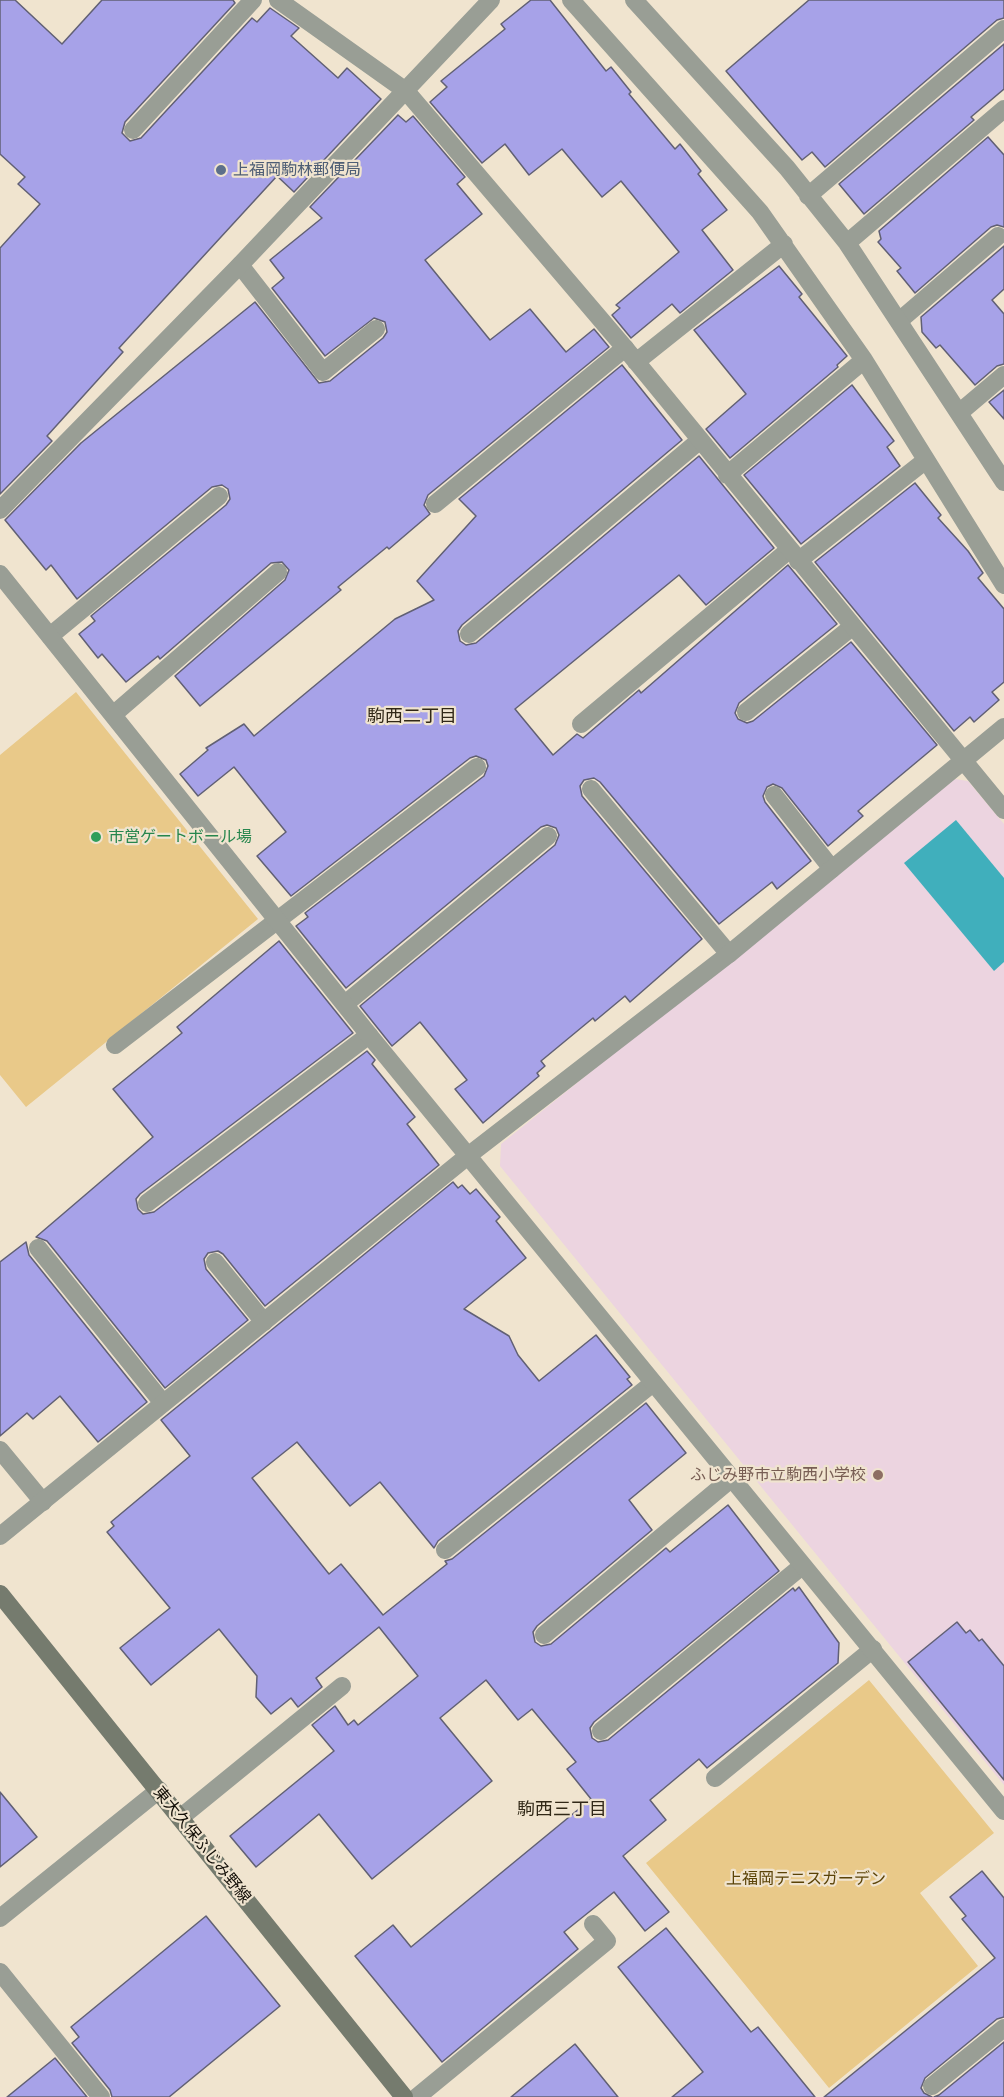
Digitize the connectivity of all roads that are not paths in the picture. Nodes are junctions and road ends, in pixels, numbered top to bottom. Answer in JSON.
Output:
{"nodes":[{"id":1,"x":252,"y":0,"type":"edge"},
{"id":2,"x":278,"y":0,"type":"edge"},
{"id":3,"x":491,"y":0,"type":"edge"},
{"id":4,"x":571,"y":0,"type":"edge"},
{"id":5,"x":634,"y":0,"type":"edge"},
{"id":6,"x":1004,"y":29,"type":"edge"},
{"id":7,"x":406,"y":91,"type":"junction"},
{"id":8,"x":1004,"y":109,"type":"edge"},
{"id":9,"x":133,"y":130,"type":"dead end"},
{"id":10,"x":808,"y":195,"type":"junction"},
{"id":11,"x":998,"y":236,"type":"dead end"},
{"id":12,"x":847,"y":243,"type":"junction"},
{"id":13,"x":783,"y":244,"type":"junction"},
{"id":14,"x":240,"y":265,"type":"junction"},
{"id":15,"x":899,"y":321,"type":"junction"},
{"id":16,"x":376,"y":329,"type":"dead end"},
{"id":17,"x":631,"y":355,"type":"junction"},
{"id":18,"x":864,"y":360,"type":"junction"},
{"id":19,"x":1004,"y":375,"type":"edge"},
{"id":20,"x":959,"y":413,"type":"junction"},
{"id":21,"x":699,"y":441,"type":"junction"},
{"id":22,"x":926,"y":460,"type":"junction"},
{"id":23,"x":727,"y":475,"type":"junction"},
{"id":24,"x":1004,"y":482,"type":"edge"},
{"id":25,"x":219,"y":496,"type":"dead end"},
{"id":26,"x":435,"y":504,"type":"dead end"},
{"id":27,"x":0,"y":510,"type":"edge"},
{"id":28,"x":794,"y":555,"type":"junction"},
{"id":29,"x":278,"y":572,"type":"dead end"},
{"id":30,"x":0,"y":574,"type":"edge"},
{"id":31,"x":1004,"y":585,"type":"edge"},
{"id":32,"x":852,"y":627,"type":"junction"},
{"id":33,"x":469,"y":634,"type":"dead end"},
{"id":34,"x":50,"y":636,"type":"junction"},
{"id":35,"x":746,"y":712,"type":"dead end"},
{"id":36,"x":114,"y":714,"type":"junction"},
{"id":37,"x":581,"y":724,"type":"dead end"},
{"id":38,"x":1004,"y":727,"type":"edge"},
{"id":39,"x":964,"y":762,"type":"junction"},
{"id":40,"x":477,"y":767,"type":"dead end"},
{"id":41,"x":591,"y":789,"type":"dead end"},
{"id":42,"x":774,"y":795,"type":"dead end"},
{"id":43,"x":1004,"y":810,"type":"edge"},
{"id":44,"x":548,"y":836,"type":"dead end"},
{"id":45,"x":832,"y":869,"type":"junction"},
{"id":46,"x":278,"y":920,"type":"junction"},
{"id":47,"x":729,"y":954,"type":"junction"},
{"id":48,"x":345,"y":1004,"type":"junction"},
{"id":49,"x":369,"y":1035,"type":"junction"},
{"id":50,"x":115,"y":1045,"type":"dead end"},
{"id":51,"x":469,"y":1155,"type":"junction"},
{"id":52,"x":147,"y":1203,"type":"dead end"},
{"id":53,"x":38,"y":1248,"type":"dead end"},
{"id":54,"x":215,"y":1262,"type":"dead end"},
{"id":55,"x":264,"y":1322,"type":"junction"},
{"id":56,"x":653,"y":1383,"type":"junction"},
{"id":57,"x":163,"y":1403,"type":"junction"},
{"id":58,"x":0,"y":1450,"type":"edge"},
{"id":59,"x":732,"y":1478,"type":"junction"},
{"id":60,"x":43,"y":1502,"type":"junction"},
{"id":61,"x":0,"y":1536,"type":"edge"},
{"id":62,"x":445,"y":1550,"type":"dead end"},
{"id":63,"x":802,"y":1566,"type":"junction"},
{"id":64,"x":0,"y":1594,"type":"edge"},
{"id":65,"x":544,"y":1635,"type":"dead end"},
{"id":66,"x":873,"y":1649,"type":"junction"},
{"id":67,"x":342,"y":1686,"type":"dead end"},
{"id":68,"x":601,"y":1731,"type":"dead end"},
{"id":69,"x":715,"y":1778,"type":"dead end"},
{"id":70,"x":159,"y":1790,"type":"junction"},
{"id":71,"x":1004,"y":1811,"type":"edge"},
{"id":72,"x":180,"y":1818,"type":"junction"},
{"id":73,"x":0,"y":1918,"type":"edge"},
{"id":74,"x":592,"y":1924,"type":"dead end"},
{"id":75,"x":0,"y":1972,"type":"edge"},
{"id":76,"x":1004,"y":2028,"type":"edge"},
{"id":77,"x":932,"y":2085,"type":"dead end"},
{"id":78,"x":101,"y":2097,"type":"edge"},
{"id":79,"x":404,"y":2097,"type":"edge"},
{"id":80,"x":417,"y":2097,"type":"edge"}],
"edges":[{"from":1,"to":9,"type":"street"},
{"from":2,"to":7,"type":"street"},
{"from":3,"to":7,"type":"street"},
{"from":4,"to":13,"type":"street"},
{"from":5,"to":10,"type":"street"},
{"from":6,"to":10,"type":"street"},
{"from":7,"to":14,"type":"street"},
{"from":7,"to":17,"type":"street"},
{"from":8,"to":12,"type":"street"},
{"from":10,"to":12,"type":"street"},
{"from":11,"to":15,"type":"street"},
{"from":12,"to":15,"type":"street"},
{"from":13,"to":17,"type":"street"},
{"from":13,"to":18,"type":"street"},
{"from":14,"to":16,"type":"street"},
{"from":14,"to":27,"type":"street"},
{"from":15,"to":20,"type":"street"},
{"from":17,"to":21,"type":"street"},
{"from":17,"to":26,"type":"street"},
{"from":18,"to":22,"type":"street"},
{"from":18,"to":23,"type":"street"},
{"from":19,"to":20,"type":"street"},
{"from":20,"to":24,"type":"street"},
{"from":21,"to":23,"type":"street"},
{"from":21,"to":33,"type":"street"},
{"from":22,"to":28,"type":"street"},
{"from":22,"to":31,"type":"street"},
{"from":23,"to":28,"type":"street"},
{"from":25,"to":34,"type":"street"},
{"from":28,"to":32,"type":"street"},
{"from":28,"to":37,"type":"street"},
{"from":29,"to":36,"type":"street"},
{"from":30,"to":34,"type":"street"},
{"from":32,"to":35,"type":"street"},
{"from":32,"to":39,"type":"street"},
{"from":34,"to":36,"type":"street"},
{"from":36,"to":46,"type":"street"},
{"from":38,"to":39,"type":"street"},
{"from":39,"to":43,"type":"street"},
{"from":39,"to":45,"type":"street"},
{"from":40,"to":46,"type":"street"},
{"from":41,"to":47,"type":"street"},
{"from":42,"to":45,"type":"street"},
{"from":44,"to":48,"type":"street"},
{"from":45,"to":47,"type":"street"},
{"from":46,"to":48,"type":"street"},
{"from":46,"to":50,"type":"street"},
{"from":47,"to":51,"type":"street"},
{"from":48,"to":49,"type":"street"},
{"from":49,"to":51,"type":"street"},
{"from":49,"to":52,"type":"street"},
{"from":51,"to":55,"type":"street"},
{"from":51,"to":56,"type":"street"},
{"from":53,"to":57,"type":"street"},
{"from":54,"to":55,"type":"street"},
{"from":55,"to":57,"type":"street"},
{"from":56,"to":59,"type":"street"},
{"from":56,"to":62,"type":"street"},
{"from":57,"to":60,"type":"street"},
{"from":58,"to":60,"type":"street"},
{"from":59,"to":63,"type":"street"},
{"from":59,"to":65,"type":"street"},
{"from":60,"to":61,"type":"street"},
{"from":63,"to":66,"type":"street"},
{"from":63,"to":68,"type":"street"},
{"from":64,"to":70,"type":"main road","name":"東大久保ふじみ野線"},
{"from":66,"to":69,"type":"street"},
{"from":66,"to":71,"type":"street"},
{"from":67,"to":72,"type":"street"},
{"from":70,"to":72,"type":"main road","name":"東大久保ふじみ野線"},
{"from":70,"to":73,"type":"street"},
{"from":72,"to":79,"type":"main road","name":"東大久保ふじみ野線"},
{"from":74,"to":80,"type":"street"},
{"from":75,"to":78,"type":"street"},
{"from":76,"to":77,"type":"street"}]}
